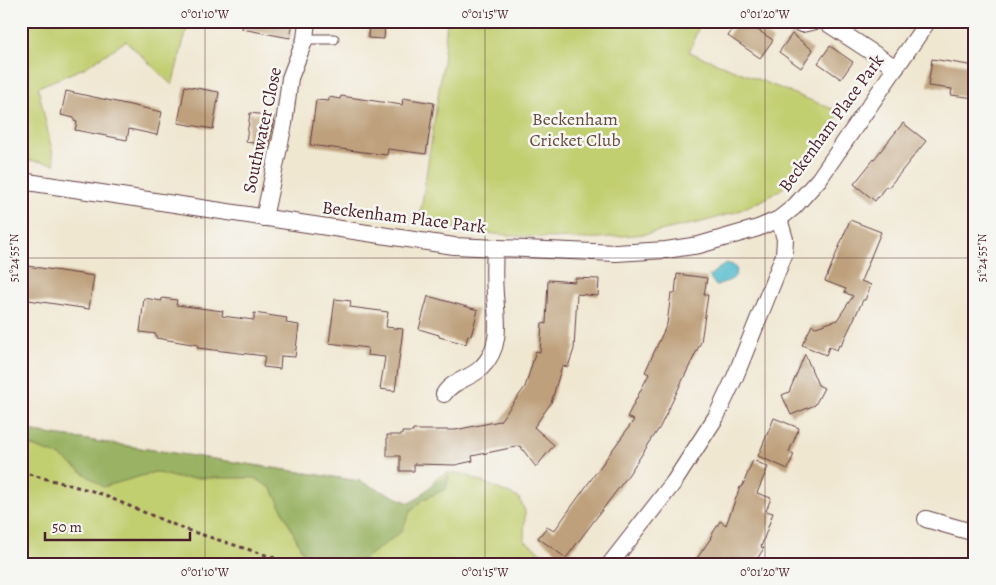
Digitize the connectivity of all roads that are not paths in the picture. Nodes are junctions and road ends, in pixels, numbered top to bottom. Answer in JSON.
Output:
{"nodes":[{"id":1,"x":307,"y":21,"type":"edge"},
{"id":2,"x":794,"y":21,"type":"edge"},
{"id":3,"x":816,"y":21,"type":"edge"},
{"id":4,"x":824,"y":21,"type":"edge"},
{"id":5,"x":928,"y":21,"type":"edge"},
{"id":6,"x":305,"y":39,"type":"junction"},
{"id":7,"x":334,"y":40,"type":"dead end"},
{"id":8,"x":896,"y":68,"type":"junction"},
{"id":9,"x":21,"y":181,"type":"edge"},
{"id":10,"x":264,"y":218,"type":"junction"},
{"id":11,"x":779,"y":219,"type":"junction"},
{"id":12,"x":495,"y":249,"type":"junction"},
{"id":13,"x":444,"y":394,"type":"dead end"},
{"id":14,"x":926,"y":520,"type":"dead end"},
{"id":15,"x":975,"y":534,"type":"edge"},
{"id":16,"x":610,"y":564,"type":"edge"}],
"edges":[{"from":1,"to":6,"type":"street","name":"Southwater Close"},
{"from":2,"to":3,"type":"street"},
{"from":4,"to":8,"type":"street"},
{"from":5,"to":8,"type":"street","name":"Beckenham Place Park"},
{"from":6,"to":7,"type":"lane"},
{"from":6,"to":10,"type":"street","name":"Southwater Close"},
{"from":8,"to":11,"type":"street","name":"Beckenham Place Park"},
{"from":9,"to":10,"type":"street","name":"Beckenham Place Park"},
{"from":10,"to":12,"type":"street","name":"Beckenham Place Park"},
{"from":11,"to":12,"type":"street","name":"Beckenham Place Park"},
{"from":11,"to":16,"type":"street","name":"Beckenham Place Park"},
{"from":12,"to":13,"type":"street"},
{"from":14,"to":15,"type":"street"}]}
